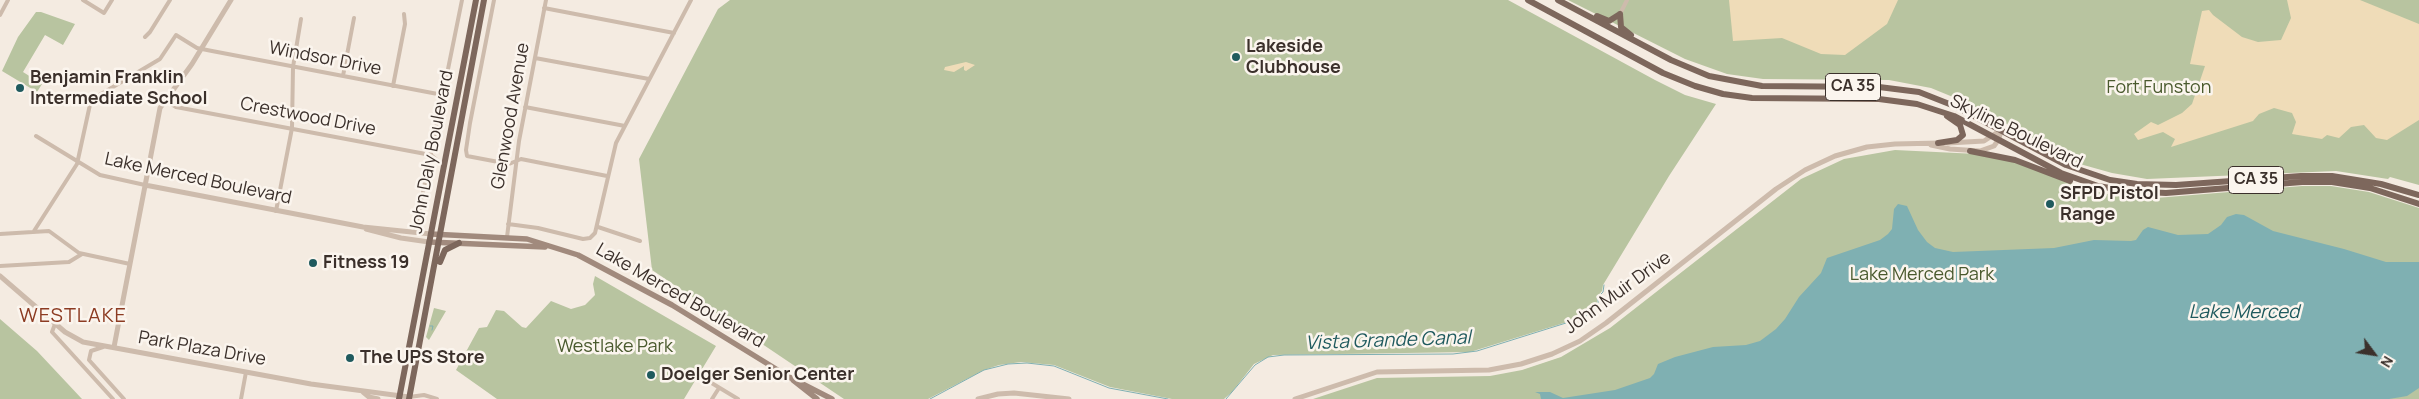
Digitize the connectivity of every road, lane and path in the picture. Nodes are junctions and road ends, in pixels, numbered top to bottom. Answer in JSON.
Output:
{"nodes":[{"id":1,"x":8,"y":0,"type":"edge"},
{"id":2,"x":83,"y":0,"type":"edge"},
{"id":3,"x":112,"y":0,"type":"edge"},
{"id":4,"x":170,"y":0,"type":"edge"},
{"id":5,"x":231,"y":0,"type":"edge"},
{"id":6,"x":462,"y":0,"type":"edge"},
{"id":7,"x":476,"y":0,"type":"edge"},
{"id":8,"x":484,"y":0,"type":"edge"},
{"id":9,"x":494,"y":0,"type":"edge"},
{"id":10,"x":546,"y":0,"type":"edge"},
{"id":11,"x":690,"y":0,"type":"edge"},
{"id":12,"x":1528,"y":0,"type":"edge"},
{"id":13,"x":1558,"y":0,"type":"edge"},
{"id":14,"x":1627,"y":0,"type":"edge"},
{"id":15,"x":1568,"y":6,"type":"junction"},
{"id":16,"x":544,"y":8,"type":"junction"},
{"id":17,"x":404,"y":14,"type":"dead end"},
{"id":18,"x":1620,"y":14,"type":"junction"},
{"id":19,"x":0,"y":15,"type":"edge"},
{"id":20,"x":354,"y":18,"type":"dead end"},
{"id":21,"x":301,"y":19,"type":"dead end"},
{"id":22,"x":674,"y":33,"type":"junction"},
{"id":23,"x":145,"y":37,"type":"dead end"},
{"id":24,"x":1639,"y":43,"type":"junction"},
{"id":25,"x":202,"y":48,"type":"junction"},
{"id":26,"x":535,"y":58,"type":"junction"},
{"id":27,"x":293,"y":66,"type":"junction"},
{"id":28,"x":343,"y":76,"type":"junction"},
{"id":29,"x":649,"y":79,"type":"junction"},
{"id":30,"x":393,"y":86,"type":"junction"},
{"id":31,"x":443,"y":95,"type":"junction"},
{"id":32,"x":165,"y":100,"type":"junction"},
{"id":33,"x":525,"y":107,"type":"junction"},
{"id":34,"x":1935,"y":109,"type":"junction"},
{"id":35,"x":625,"y":126,"type":"junction"},
{"id":36,"x":292,"y":128,"type":"junction"},
{"id":37,"x":2001,"y":130,"type":"junction"},
{"id":38,"x":36,"y":136,"type":"dead end"},
{"id":39,"x":1992,"y":136,"type":"junction"},
{"id":40,"x":1999,"y":139,"type":"junction"},
{"id":41,"x":1938,"y":143,"type":"junction"},
{"id":42,"x":1930,"y":144,"type":"junction"},
{"id":43,"x":1970,"y":151,"type":"junction"},
{"id":44,"x":431,"y":155,"type":"junction"},
{"id":45,"x":78,"y":161,"type":"junction"},
{"id":46,"x":516,"y":162,"type":"junction"},
{"id":47,"x":443,"y":166,"type":"junction"},
{"id":48,"x":607,"y":176,"type":"junction"},
{"id":49,"x":145,"y":185,"type":"junction"},
{"id":50,"x":2098,"y":186,"type":"junction"},
{"id":51,"x":2419,"y":195,"type":"edge"},
{"id":52,"x":2419,"y":204,"type":"edge"},
{"id":53,"x":276,"y":211,"type":"junction"},
{"id":54,"x":508,"y":224,"type":"junction"},
{"id":55,"x":363,"y":227,"type":"junction"},
{"id":56,"x":598,"y":227,"type":"junction"},
{"id":57,"x":34,"y":231,"type":"junction"},
{"id":58,"x":415,"y":232,"type":"junction"},
{"id":59,"x":0,"y":234,"type":"edge"},
{"id":60,"x":431,"y":234,"type":"junction"},
{"id":61,"x":441,"y":234,"type":"junction"},
{"id":62,"x":507,"y":237,"type":"junction"},
{"id":63,"x":640,"y":241,"type":"dead end"},
{"id":64,"x":429,"y":242,"type":"junction"},
{"id":65,"x":439,"y":242,"type":"junction"},
{"id":66,"x":458,"y":243,"type":"junction"},
{"id":67,"x":498,"y":244,"type":"junction"},
{"id":68,"x":521,"y":244,"type":"junction"},
{"id":69,"x":552,"y":247,"type":"junction"},
{"id":70,"x":82,"y":254,"type":"junction"},
{"id":71,"x":130,"y":264,"type":"junction"},
{"id":72,"x":0,"y":266,"type":"edge"},
{"id":73,"x":0,"y":276,"type":"edge"},
{"id":74,"x":428,"y":303,"type":"junction"},
{"id":75,"x":56,"y":324,"type":"junction"},
{"id":76,"x":106,"y":346,"type":"junction"},
{"id":77,"x":114,"y":348,"type":"junction"},
{"id":78,"x":246,"y":371,"type":"junction"},
{"id":79,"x":700,"y":376,"type":"dead end"},
{"id":80,"x":789,"y":377,"type":"junction"},
{"id":81,"x":719,"y":388,"type":"junction"},
{"id":82,"x":363,"y":392,"type":"junction"},
{"id":83,"x":420,"y":397,"type":"edge"},
{"id":84,"x":405,"y":398,"type":"edge"},
{"id":85,"x":113,"y":399,"type":"edge"},
{"id":86,"x":124,"y":399,"type":"edge"},
{"id":87,"x":241,"y":399,"type":"edge"},
{"id":88,"x":378,"y":399,"type":"edge"},
{"id":89,"x":437,"y":399,"type":"edge"},
{"id":90,"x":712,"y":399,"type":"edge"},
{"id":91,"x":738,"y":399,"type":"edge"},
{"id":92,"x":817,"y":399,"type":"edge"},
{"id":93,"x":832,"y":399,"type":"edge"},
{"id":94,"x":978,"y":399,"type":"edge"},
{"id":95,"x":1070,"y":399,"type":"edge"},
{"id":96,"x":1295,"y":399,"type":"edge"}],
"edges":[{"from":1,"to":19,"type":"street"},
{"from":2,"to":3,"type":"street"},
{"from":4,"to":23,"type":"street"},
{"from":5,"to":25,"type":"street"},
{"from":6,"to":31,"type":"street"},
{"from":7,"to":47,"type":"main road","name":"John Daly Boulevard"},
{"from":8,"to":61,"type":"main road","name":"John Daly Boulevard"},
{"from":9,"to":46,"type":"street"},
{"from":10,"to":16,"type":"street","name":"Glenwood Avenue"},
{"from":11,"to":22,"type":"street"},
{"from":12,"to":34,"type":"main road","name":"Skyline Boulevard","number":"CA 35"},
{"from":13,"to":15,"type":"main road","name":"Skyline Boulevard","number":"CA 35"},
{"from":14,"to":18,"type":"street"},
{"from":15,"to":18,"type":"main road"},
{"from":15,"to":24,"type":"main road","name":"Skyline Boulevard","number":"CA 35"},
{"from":16,"to":22,"type":"street"},
{"from":16,"to":26,"type":"street","name":"Glenwood Avenue"},
{"from":17,"to":30,"type":"street"},
{"from":18,"to":24,"type":"main road"},
{"from":20,"to":28,"type":"street"},
{"from":21,"to":27,"type":"street"},
{"from":22,"to":29,"type":"street"},
{"from":24,"to":37,"type":"main road","name":"Skyline Boulevard","number":"CA 35"},
{"from":25,"to":27,"type":"street","name":"Windsor Drive"},
{"from":25,"to":32,"type":"street"},
{"from":25,"to":45,"type":"street","name":"Windsor Drive"},
{"from":26,"to":29,"type":"street"},
{"from":26,"to":33,"type":"street","name":"Glenwood Avenue"},
{"from":27,"to":28,"type":"street","name":"Windsor Drive"},
{"from":27,"to":36,"type":"street"},
{"from":28,"to":30,"type":"street","name":"Windsor Drive"},
{"from":29,"to":35,"type":"street"},
{"from":30,"to":31,"type":"street","name":"Windsor Drive"},
{"from":31,"to":44,"type":"street"},
{"from":32,"to":36,"type":"street","name":"Crestwood Drive"},
{"from":32,"to":49,"type":"street"},
{"from":33,"to":35,"type":"street"},
{"from":33,"to":46,"type":"street","name":"Glenwood Avenue"},
{"from":34,"to":39,"type":"main road","name":"Skyline Boulevard","number":"CA 35"},
{"from":34,"to":41,"type":"main road"},
{"from":35,"to":48,"type":"street"},
{"from":36,"to":44,"type":"street","name":"Crestwood Drive"},
{"from":36,"to":53,"type":"street"},
{"from":37,"to":39,"type":"street","name":"John Muir Drive"},
{"from":37,"to":40,"type":"street"},
{"from":37,"to":51,"type":"main road","name":"Skyline Boulevard","number":"CA 35"},
{"from":38,"to":45,"type":"street","name":"Lake Merced Boulevard"},
{"from":39,"to":40,"type":"main road","name":"Skyline Boulevard","number":"CA 35"},
{"from":39,"to":41,"type":"street","name":"John Muir Drive"},
{"from":40,"to":43,"type":"street","name":"John Muir Drive"},
{"from":40,"to":50,"type":"main road","name":"Skyline Boulevard","number":"CA 35"},
{"from":41,"to":42,"type":"street","name":"John Muir Drive"},
{"from":42,"to":43,"type":"street","name":"John Muir Drive"},
{"from":42,"to":96,"type":"street","name":"John Muir Drive"},
{"from":43,"to":50,"type":"main road"},
{"from":44,"to":47,"type":"street"},
{"from":44,"to":58,"type":"street"},
{"from":45,"to":49,"type":"street","name":"Lake Merced Boulevard"},
{"from":45,"to":57,"type":"street"},
{"from":46,"to":48,"type":"street"},
{"from":46,"to":54,"type":"street","name":"Glenwood Avenue"},
{"from":47,"to":60,"type":"main road","name":"John Daly Boulevard"},
{"from":48,"to":56,"type":"street"},
{"from":49,"to":53,"type":"street","name":"Lake Merced Boulevard"},
{"from":49,"to":71,"type":"street"},
{"from":50,"to":52,"type":"main road","name":"Skyline Boulevard","number":"CA 35"},
{"from":53,"to":55,"type":"street","name":"Lake Merced Boulevard"},
{"from":54,"to":56,"type":"street"},
{"from":54,"to":62,"type":"street","name":"Glenwood Avenue"},
{"from":55,"to":58,"type":"street","name":"Lake Merced Boulevard"},
{"from":55,"to":64,"type":"street","name":"Lake Merced Boulevard"},
{"from":56,"to":63,"type":"street"},
{"from":57,"to":59,"type":"street"},
{"from":57,"to":70,"type":"street"},
{"from":58,"to":60,"type":"street","name":"Lake Merced Boulevard"},
{"from":60,"to":61,"type":"main road","name":"Lake Merced Boulevard"},
{"from":60,"to":64,"type":"main road","name":"John Daly Boulevard"},
{"from":61,"to":62,"type":"main road","name":"Lake Merced Boulevard"},
{"from":61,"to":65,"type":"main road","name":"John Daly Boulevard"},
{"from":62,"to":67,"type":"main road"},
{"from":62,"to":68,"type":"main road"},
{"from":62,"to":69,"type":"main road","name":"Lake Merced Boulevard"},
{"from":64,"to":65,"type":"main road","name":"Lake Merced Boulevard"},
{"from":64,"to":84,"type":"main road","name":"John Daly Boulevard"},
{"from":65,"to":66,"type":"main road","name":"Lake Merced Boulevard"},
{"from":65,"to":74,"type":"main road","name":"John Daly Boulevard"},
{"from":66,"to":67,"type":"main road","name":"Lake Merced Boulevard"},
{"from":66,"to":74,"type":"main road"},
{"from":67,"to":68,"type":"main road","name":"Lake Merced Boulevard"},
{"from":68,"to":69,"type":"main road","name":"Lake Merced Boulevard"},
{"from":69,"to":80,"type":"main road","name":"Lake Merced Boulevard"},
{"from":70,"to":71,"type":"street"},
{"from":70,"to":72,"type":"street"},
{"from":71,"to":77,"type":"street"},
{"from":73,"to":75,"type":"street","name":"Park Plaza Drive"},
{"from":74,"to":84,"type":"main road","name":"John Daly Boulevard"},
{"from":75,"to":76,"type":"street","name":"Park Plaza Drive"},
{"from":75,"to":85,"type":"street"},
{"from":76,"to":77,"type":"street","name":"Park Plaza Drive"},
{"from":76,"to":86,"type":"street"},
{"from":77,"to":78,"type":"street","name":"Park Plaza Drive"},
{"from":78,"to":82,"type":"street","name":"Park Plaza Drive"},
{"from":78,"to":87,"type":"street"},
{"from":79,"to":81,"type":"street"},
{"from":80,"to":92,"type":"main road","name":"Lake Merced Boulevard"},
{"from":80,"to":93,"type":"main road","name":"Lake Merced Boulevard"},
{"from":81,"to":90,"type":"street"},
{"from":81,"to":91,"type":"street"},
{"from":82,"to":84,"type":"street","name":"Park Plaza Drive"},
{"from":82,"to":88,"type":"street","name":"Park Plaza Drive"},
{"from":83,"to":84,"type":"street"},
{"from":83,"to":89,"type":"street"},
{"from":94,"to":95,"type":"street"}]}
